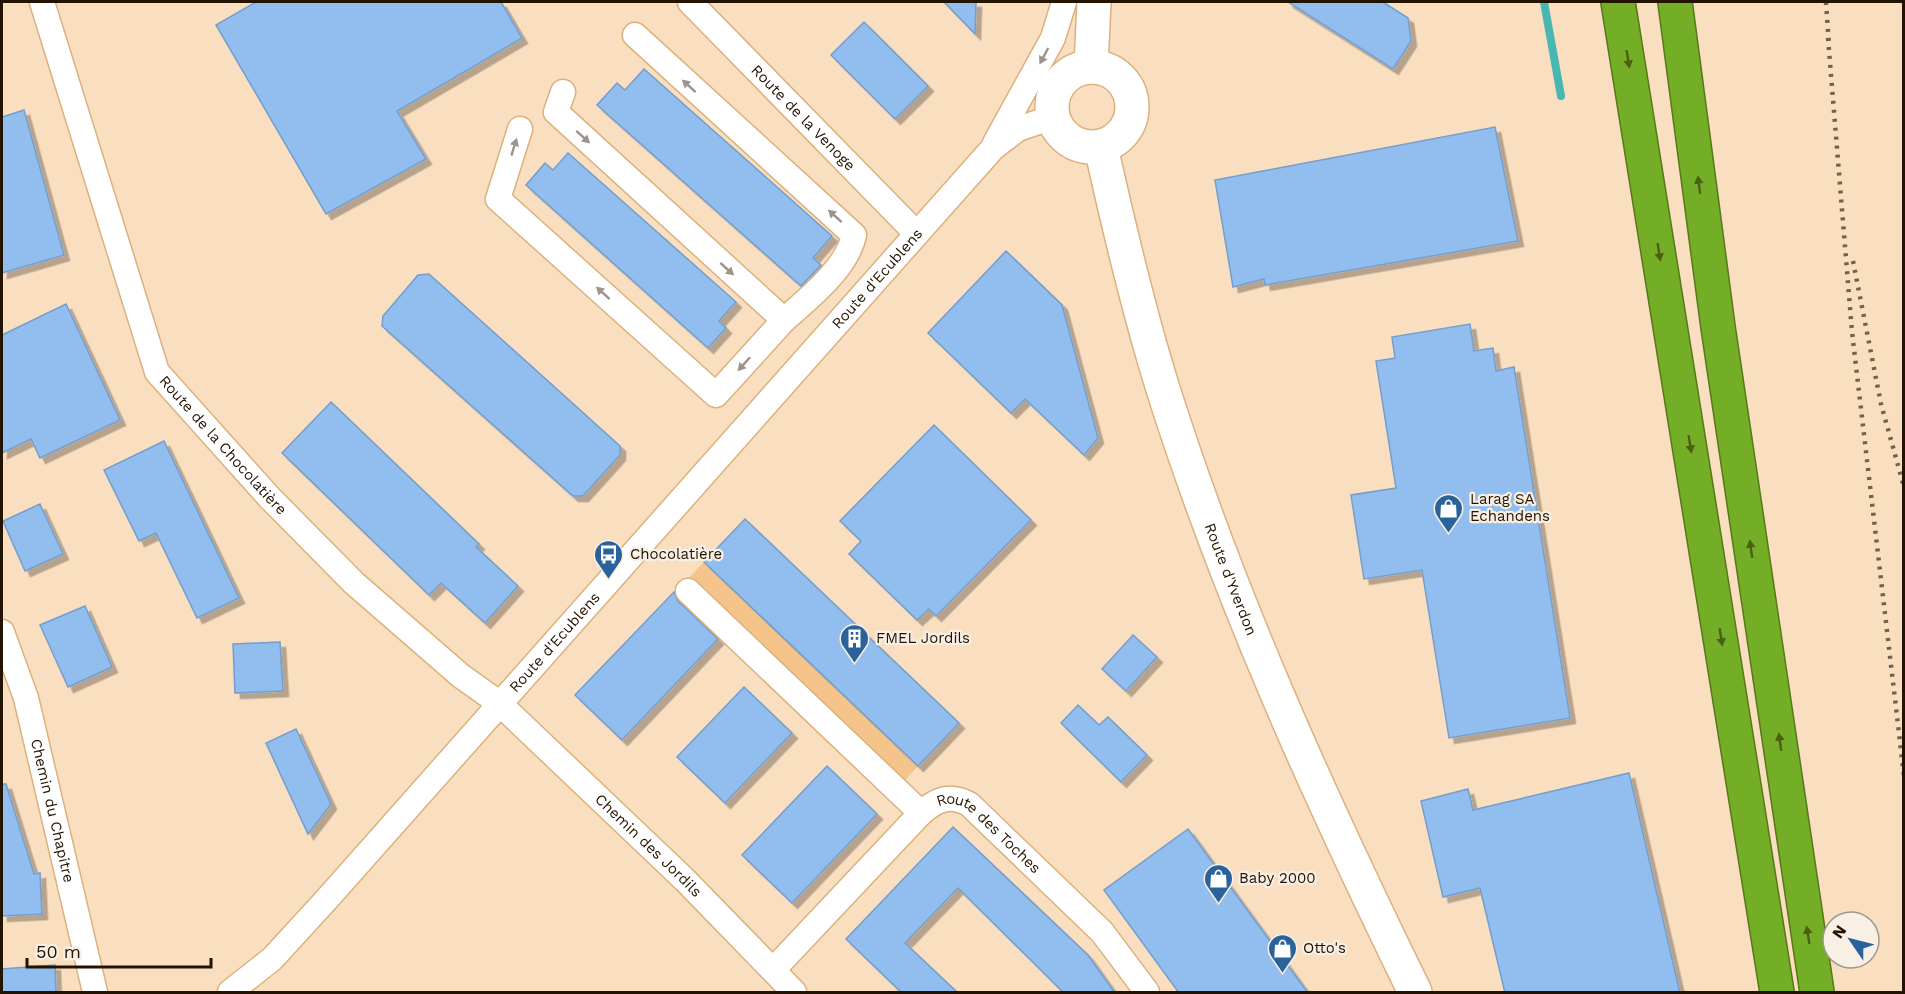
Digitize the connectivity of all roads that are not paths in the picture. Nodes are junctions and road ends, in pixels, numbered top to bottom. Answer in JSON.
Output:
{"nodes":[{"id":1,"x":42,"y":2,"type":"edge"},
{"id":2,"x":690,"y":2,"type":"edge"},
{"id":3,"x":1064,"y":2,"type":"edge"},
{"id":4,"x":1094,"y":2,"type":"edge"},
{"id":5,"x":1618,"y":2,"type":"edge"},
{"id":6,"x":1675,"y":2,"type":"edge"},
{"id":7,"x":635,"y":35,"type":"dead end"},
{"id":8,"x":1091,"y":67,"type":"junction"},
{"id":9,"x":563,"y":92,"type":"dead end"},
{"id":10,"x":1053,"y":117,"type":"junction"},
{"id":11,"x":520,"y":129,"type":"dead end"},
{"id":12,"x":1101,"y":147,"type":"junction"},
{"id":13,"x":993,"y":148,"type":"junction"},
{"id":14,"x":916,"y":233,"type":"junction"},
{"id":15,"x":784,"y":321,"type":"junction"},
{"id":16,"x":688,"y":591,"type":"dead end"},
{"id":17,"x":2,"y":632,"type":"edge"},
{"id":18,"x":499,"y":703,"type":"junction"},
{"id":19,"x":921,"y":813,"type":"junction"},
{"id":20,"x":783,"y":985,"type":"edge"},
{"id":21,"x":95,"y":993,"type":"edge"},
{"id":22,"x":230,"y":993,"type":"edge"},
{"id":23,"x":1146,"y":993,"type":"edge"},
{"id":24,"x":1414,"y":993,"type":"edge"},
{"id":25,"x":1777,"y":993,"type":"edge"},
{"id":26,"x":1817,"y":993,"type":"edge"}],
"edges":[{"from":1,"to":18,"type":"street","name":"Route de la Chocolatière"},
{"from":2,"to":14,"type":"street","name":"Route de la Venoge"},
{"from":3,"to":13,"type":"street","name":"Route d'Ecublens","one_way":true},
{"from":4,"to":8,"type":"main road"},
{"from":5,"to":25,"type":"highway","one_way":true},
{"from":26,"to":6,"type":"highway","one_way":true},
{"from":15,"to":7,"type":"street","one_way":true},
{"from":8,"to":10,"type":"main road"},
{"from":8,"to":12,"type":"main road"},
{"from":9,"to":15,"type":"street","one_way":true},
{"from":10,"to":12,"type":"main road"},
{"from":10,"to":13,"type":"street","name":"Route d'Ecublens"},
{"from":15,"to":11,"type":"street","one_way":true},
{"from":12,"to":24,"type":"main road","name":"Route d'Yverdon"},
{"from":13,"to":14,"type":"street","name":"Route d'Ecublens"},
{"from":14,"to":18,"type":"street","name":"Route d'Ecublens"},
{"from":16,"to":19,"type":"street"},
{"from":17,"to":21,"type":"street","name":"Chemin du Chapitre"},
{"from":18,"to":20,"type":"street","name":"Chemin des Jordils"},
{"from":18,"to":22,"type":"street","name":"Route d'Ecublens"},
{"from":19,"to":20,"type":"street","name":"Route des Toches"},
{"from":19,"to":23,"type":"street","name":"Route des Toches"}]}
